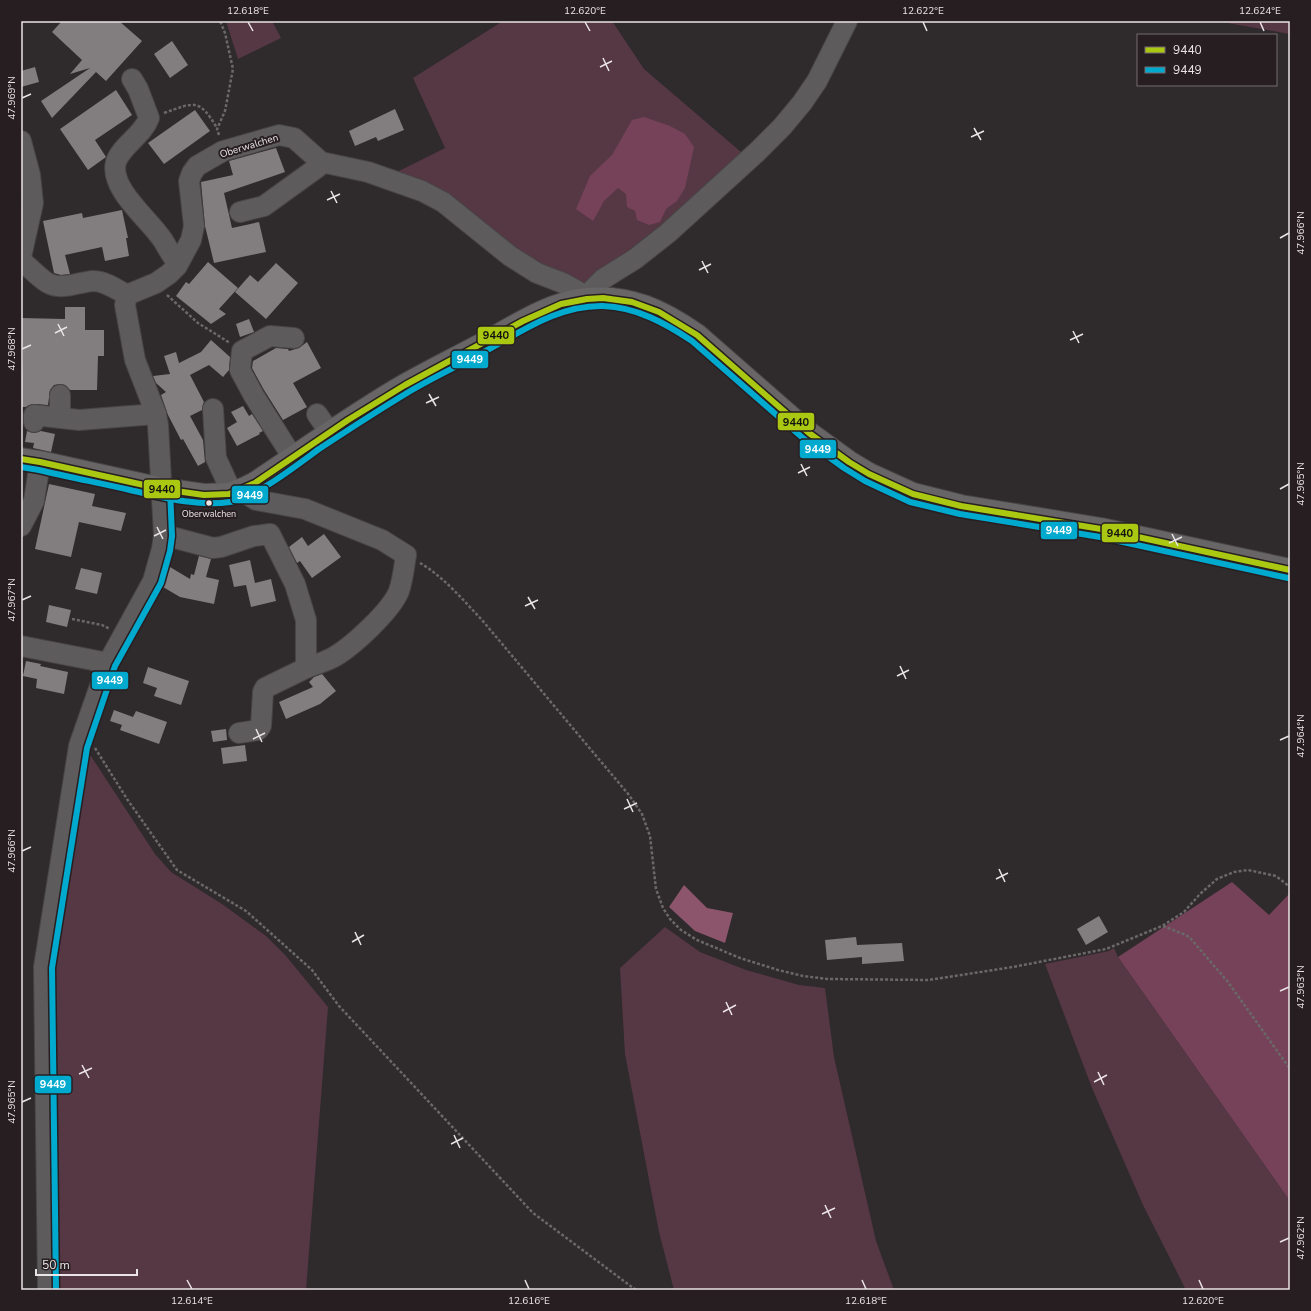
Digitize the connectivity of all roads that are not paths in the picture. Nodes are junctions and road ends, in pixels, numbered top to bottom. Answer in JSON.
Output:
{"nodes":[{"id":1,"x":847,"y":21,"type":"edge"},
{"id":2,"x":132,"y":79,"type":"dead end"},
{"id":3,"x":21,"y":141,"type":"edge"},
{"id":4,"x":321,"y":162,"type":"junction"},
{"id":5,"x":240,"y":212,"type":"dead end"},
{"id":6,"x":21,"y":257,"type":"edge"},
{"id":7,"x":21,"y":261,"type":"edge"},
{"id":8,"x":178,"y":263,"type":"junction"},
{"id":9,"x":127,"y":295,"type":"junction"},
{"id":10,"x":587,"y":299,"type":"junction"},
{"id":11,"x":294,"y":338,"type":"dead end"},
{"id":12,"x":60,"y":395,"type":"dead end"},
{"id":13,"x":213,"y":409,"type":"dead end"},
{"id":14,"x":156,"y":414,"type":"junction"},
{"id":15,"x":317,"y":414,"type":"dead end"},
{"id":16,"x":60,"y":418,"type":"junction"},
{"id":17,"x":34,"y":422,"type":"dead end"},
{"id":18,"x":330,"y":433,"type":"junction"},
{"id":19,"x":293,"y":458,"type":"junction"},
{"id":20,"x":30,"y":460,"type":"edge"},
{"id":21,"x":162,"y":489,"type":"junction"},
{"id":22,"x":237,"y":491,"type":"junction"},
{"id":23,"x":21,"y":526,"type":"edge"},
{"id":24,"x":164,"y":535,"type":"junction"},
{"id":25,"x":1290,"y":570,"type":"edge"},
{"id":26,"x":21,"y":646,"type":"edge"},
{"id":27,"x":108,"y":663,"type":"junction"},
{"id":28,"x":306,"y":668,"type":"junction"},
{"id":29,"x":238,"y":733,"type":"dead end"},
{"id":30,"x":48,"y":1290,"type":"edge"}],
"edges":[{"from":1,"to":10,"type":"street"},
{"from":2,"to":8,"type":"street"},
{"from":3,"to":6,"type":"street"},
{"from":4,"to":5,"type":"street"},
{"from":4,"to":8,"type":"street","name":"Oberwalchen"},
{"from":4,"to":10,"type":"street","name":"Oberwalchen"},
{"from":7,"to":9,"type":"street"},
{"from":8,"to":9,"type":"street","name":"Oberwalchen"},
{"from":9,"to":14,"type":"street"},
{"from":10,"to":18,"type":"main road"},
{"from":10,"to":25,"type":"main road"},
{"from":11,"to":19,"type":"street"},
{"from":12,"to":16,"type":"street"},
{"from":13,"to":22,"type":"street"},
{"from":14,"to":16,"type":"street"},
{"from":14,"to":21,"type":"street"},
{"from":15,"to":18,"type":"street"},
{"from":16,"to":17,"type":"street"},
{"from":18,"to":19,"type":"main road"},
{"from":19,"to":22,"type":"main road"},
{"from":20,"to":21,"type":"main road"},
{"from":20,"to":23,"type":"street"},
{"from":21,"to":22,"type":"main road"},
{"from":21,"to":24,"type":"street"},
{"from":22,"to":28,"type":"street"},
{"from":24,"to":27,"type":"street"},
{"from":24,"to":28,"type":"street"},
{"from":26,"to":27,"type":"street"},
{"from":27,"to":30,"type":"street"},
{"from":28,"to":29,"type":"street"}]}
